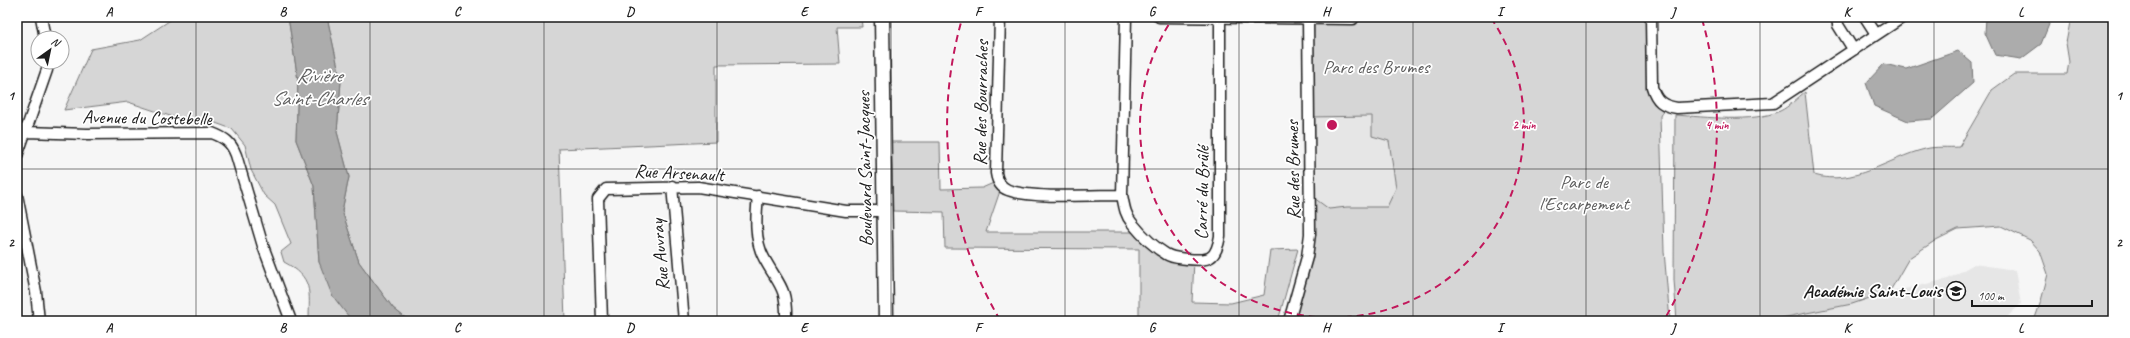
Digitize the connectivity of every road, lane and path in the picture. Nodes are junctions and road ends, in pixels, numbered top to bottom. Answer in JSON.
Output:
{"nodes":[{"id":1,"x":41,"y":17,"type":"edge"},
{"id":2,"x":882,"y":17,"type":"edge"},
{"id":3,"x":1000,"y":17,"type":"edge"},
{"id":4,"x":1126,"y":17,"type":"edge"},
{"id":5,"x":1159,"y":17,"type":"edge"},
{"id":6,"x":1220,"y":17,"type":"edge"},
{"id":7,"x":1308,"y":17,"type":"edge"},
{"id":8,"x":1651,"y":17,"type":"edge"},
{"id":9,"x":1837,"y":17,"type":"edge"},
{"id":10,"x":1865,"y":17,"type":"edge"},
{"id":11,"x":1903,"y":17,"type":"edge"},
{"id":12,"x":1353,"y":19,"type":"dead end"},
{"id":13,"x":43,"y":30,"type":"edge"},
{"id":14,"x":1876,"y":34,"type":"junction"},
{"id":15,"x":1853,"y":49,"type":"junction"},
{"id":16,"x":47,"y":70,"type":"edge"},
{"id":17,"x":22,"y":130,"type":"edge"},
{"id":18,"x":17,"y":156,"type":"edge"},
{"id":19,"x":672,"y":186,"type":"junction"},
{"id":20,"x":17,"y":195,"type":"edge"},
{"id":21,"x":1122,"y":195,"type":"junction"},
{"id":22,"x":758,"y":196,"type":"junction"},
{"id":23,"x":884,"y":211,"type":"junction"},
{"id":24,"x":39,"y":321,"type":"edge"},
{"id":25,"x":291,"y":321,"type":"edge"},
{"id":26,"x":602,"y":321,"type":"edge"},
{"id":27,"x":684,"y":321,"type":"edge"},
{"id":28,"x":786,"y":321,"type":"edge"},
{"id":29,"x":886,"y":321,"type":"edge"},
{"id":30,"x":1289,"y":321,"type":"edge"}],
"edges":[{"from":1,"to":13,"type":"street"},
{"from":2,"to":23,"type":"street","name":"Boulevard Saint-Jacques"},
{"from":3,"to":21,"type":"street","name":"Rue des Bourraches"},
{"from":4,"to":21,"type":"street","name":"Carré du Brûlé"},
{"from":5,"to":6,"type":"street"},
{"from":6,"to":7,"type":"street"},
{"from":6,"to":21,"type":"street","name":"Carré du Brûlé"},
{"from":7,"to":12,"type":"street"},
{"from":7,"to":30,"type":"street","name":"Rue des Brumes"},
{"from":8,"to":15,"type":"street"},
{"from":9,"to":15,"type":"street"},
{"from":10,"to":14,"type":"street"},
{"from":11,"to":14,"type":"street"},
{"from":14,"to":15,"type":"street"},
{"from":16,"to":17,"type":"street"},
{"from":17,"to":18,"type":"street"},
{"from":17,"to":25,"type":"street","name":"Avenue du Costebelle"},
{"from":19,"to":22,"type":"street","name":"Rue Arsenault"},
{"from":19,"to":26,"type":"street","name":"Rue Arsenault"},
{"from":19,"to":27,"type":"street","name":"Rue Auvray"},
{"from":20,"to":24,"type":"street"},
{"from":22,"to":23,"type":"street","name":"Rue Arsenault"},
{"from":22,"to":28,"type":"street"},
{"from":23,"to":29,"type":"street","name":"Boulevard Saint-Jacques"}]}
